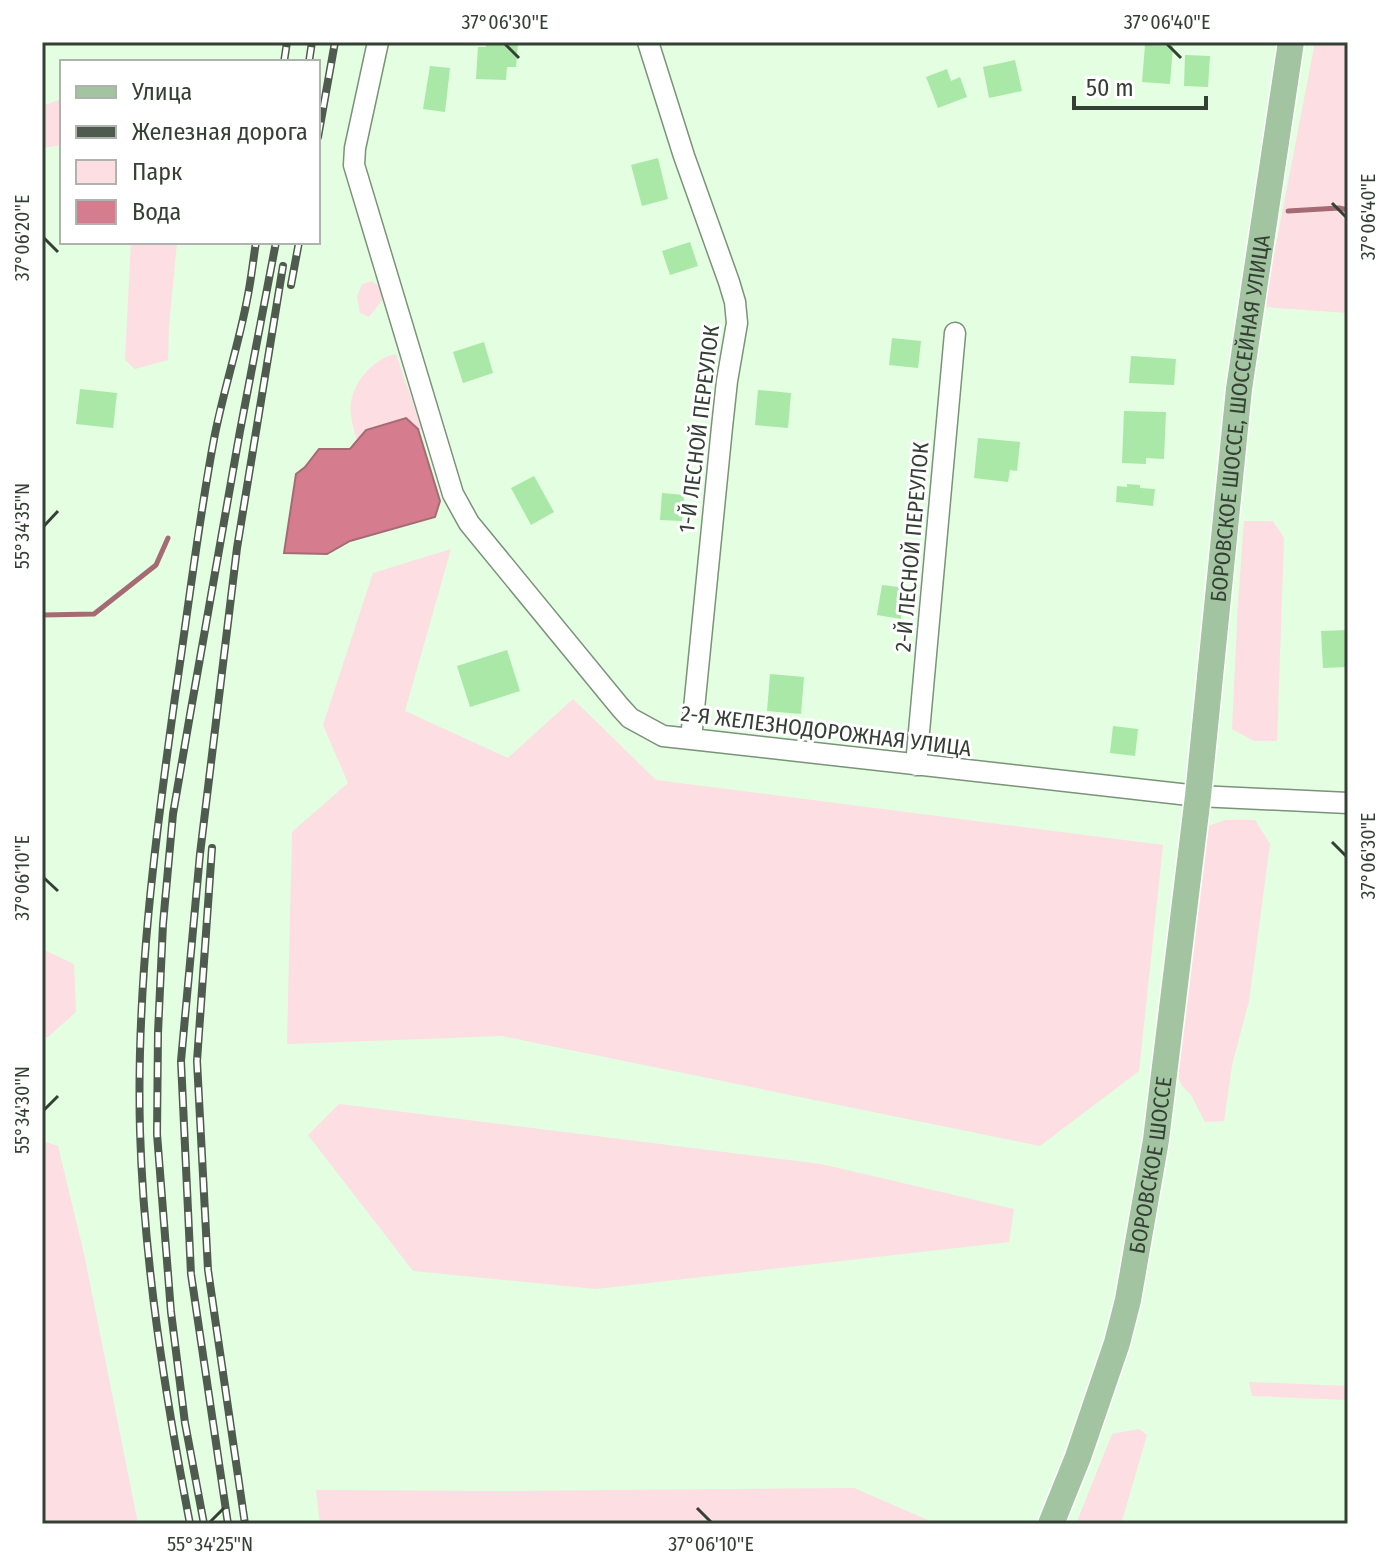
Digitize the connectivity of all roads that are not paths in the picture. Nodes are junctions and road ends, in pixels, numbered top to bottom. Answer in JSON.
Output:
{"nodes":[{"id":1,"x":378,"y":42,"type":"edge"},
{"id":2,"x":648,"y":42,"type":"edge"},
{"id":3,"x":1291,"y":42,"type":"edge"},
{"id":4,"x":955,"y":333,"type":"dead end"},
{"id":5,"x":691,"y":739,"type":"junction"},
{"id":6,"x":916,"y":765,"type":"junction"},
{"id":7,"x":1198,"y":796,"type":"junction"},
{"id":8,"x":1348,"y":803,"type":"edge"},
{"id":9,"x":1051,"y":1524,"type":"edge"}],
"edges":[{"from":1,"to":5,"type":"street","name":"2-Я ЖЕЛЕЗНОДОРОЖНАЯ УЛИЦА"},
{"from":2,"to":5,"type":"street","name":"1-Й ЛЕСНОЙ ПЕРЕУЛОК"},
{"from":3,"to":7,"type":"main road","name":"БОРОВСКОЕ ШОССЕ, ШОССЕЙНАЯ УЛИЦА"},
{"from":4,"to":6,"type":"street","name":"2-Й ЛЕСНОЙ ПЕРЕУЛОК"},
{"from":5,"to":6,"type":"street","name":"2-Я ЖЕЛЕЗНОДОРОЖНАЯ УЛИЦА"},
{"from":6,"to":7,"type":"street","name":"2-Я ЖЕЛЕЗНОДОРОЖНАЯ УЛИЦА"},
{"from":7,"to":8,"type":"street","name":"2-Я ЖЕЛЕЗНОДОРОЖНАЯ УЛИЦА"},
{"from":7,"to":9,"type":"main road","name":"БОРОВСКОЕ ШОССЕ"}]}
